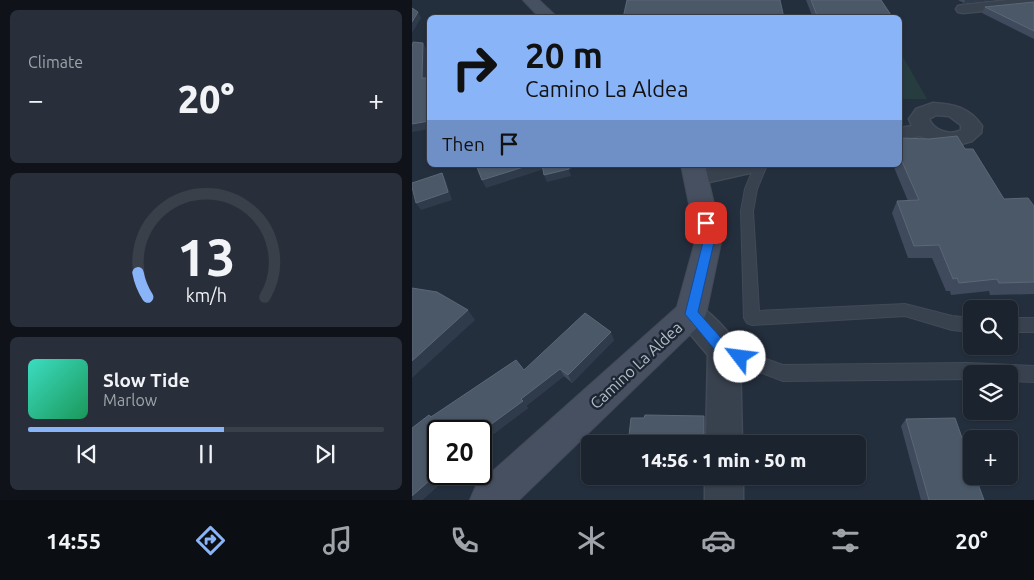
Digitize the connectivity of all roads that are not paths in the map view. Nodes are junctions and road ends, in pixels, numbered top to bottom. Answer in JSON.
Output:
{"nodes":[{"id":1,"x":530,"y":0,"type":"edge"},
{"id":2,"x":1029,"y":5,"type":"edge"},
{"id":3,"x":963,"y":9,"type":"dead end"},
{"id":4,"x":547,"y":15,"type":"edge"},
{"id":5,"x":925,"y":129,"type":"dead end"},
{"id":6,"x":902,"y":134,"type":"edge"},
{"id":7,"x":735,"y":167,"type":"edge"},
{"id":8,"x":760,"y":167,"type":"edge"},
{"id":9,"x":694,"y":171,"type":"edge"},
{"id":10,"x":691,"y":314,"type":"junction"},
{"id":11,"x":963,"y":324,"type":"edge"},
{"id":12,"x":1018,"y":325,"type":"edge"},
{"id":13,"x":1034,"y":325,"type":"edge"},
{"id":14,"x":724,"y":351,"type":"junction"},
{"id":15,"x":1034,"y":374,"type":"edge"},
{"id":16,"x":724,"y":435,"type":"edge"},
{"id":17,"x":724,"y":485,"type":"edge"},
{"id":18,"x":490,"y":500,"type":"edge"},
{"id":19,"x":724,"y":500,"type":"edge"}],
"edges":[{"from":1,"to":4,"type":"street"},
{"from":2,"to":3,"type":"street"},
{"from":5,"to":6,"type":"street"},
{"from":7,"to":9,"type":"street"},
{"from":8,"to":11,"type":"lane"},
{"from":9,"to":10,"type":"street","name":"Camino La Aldea"},
{"from":10,"to":14,"type":"street"},
{"from":10,"to":18,"type":"street","name":"Camino La Aldea"},
{"from":12,"to":13,"type":"lane"},
{"from":14,"to":15,"type":"lane"},
{"from":14,"to":16,"type":"street"},
{"from":17,"to":19,"type":"street"}]}
